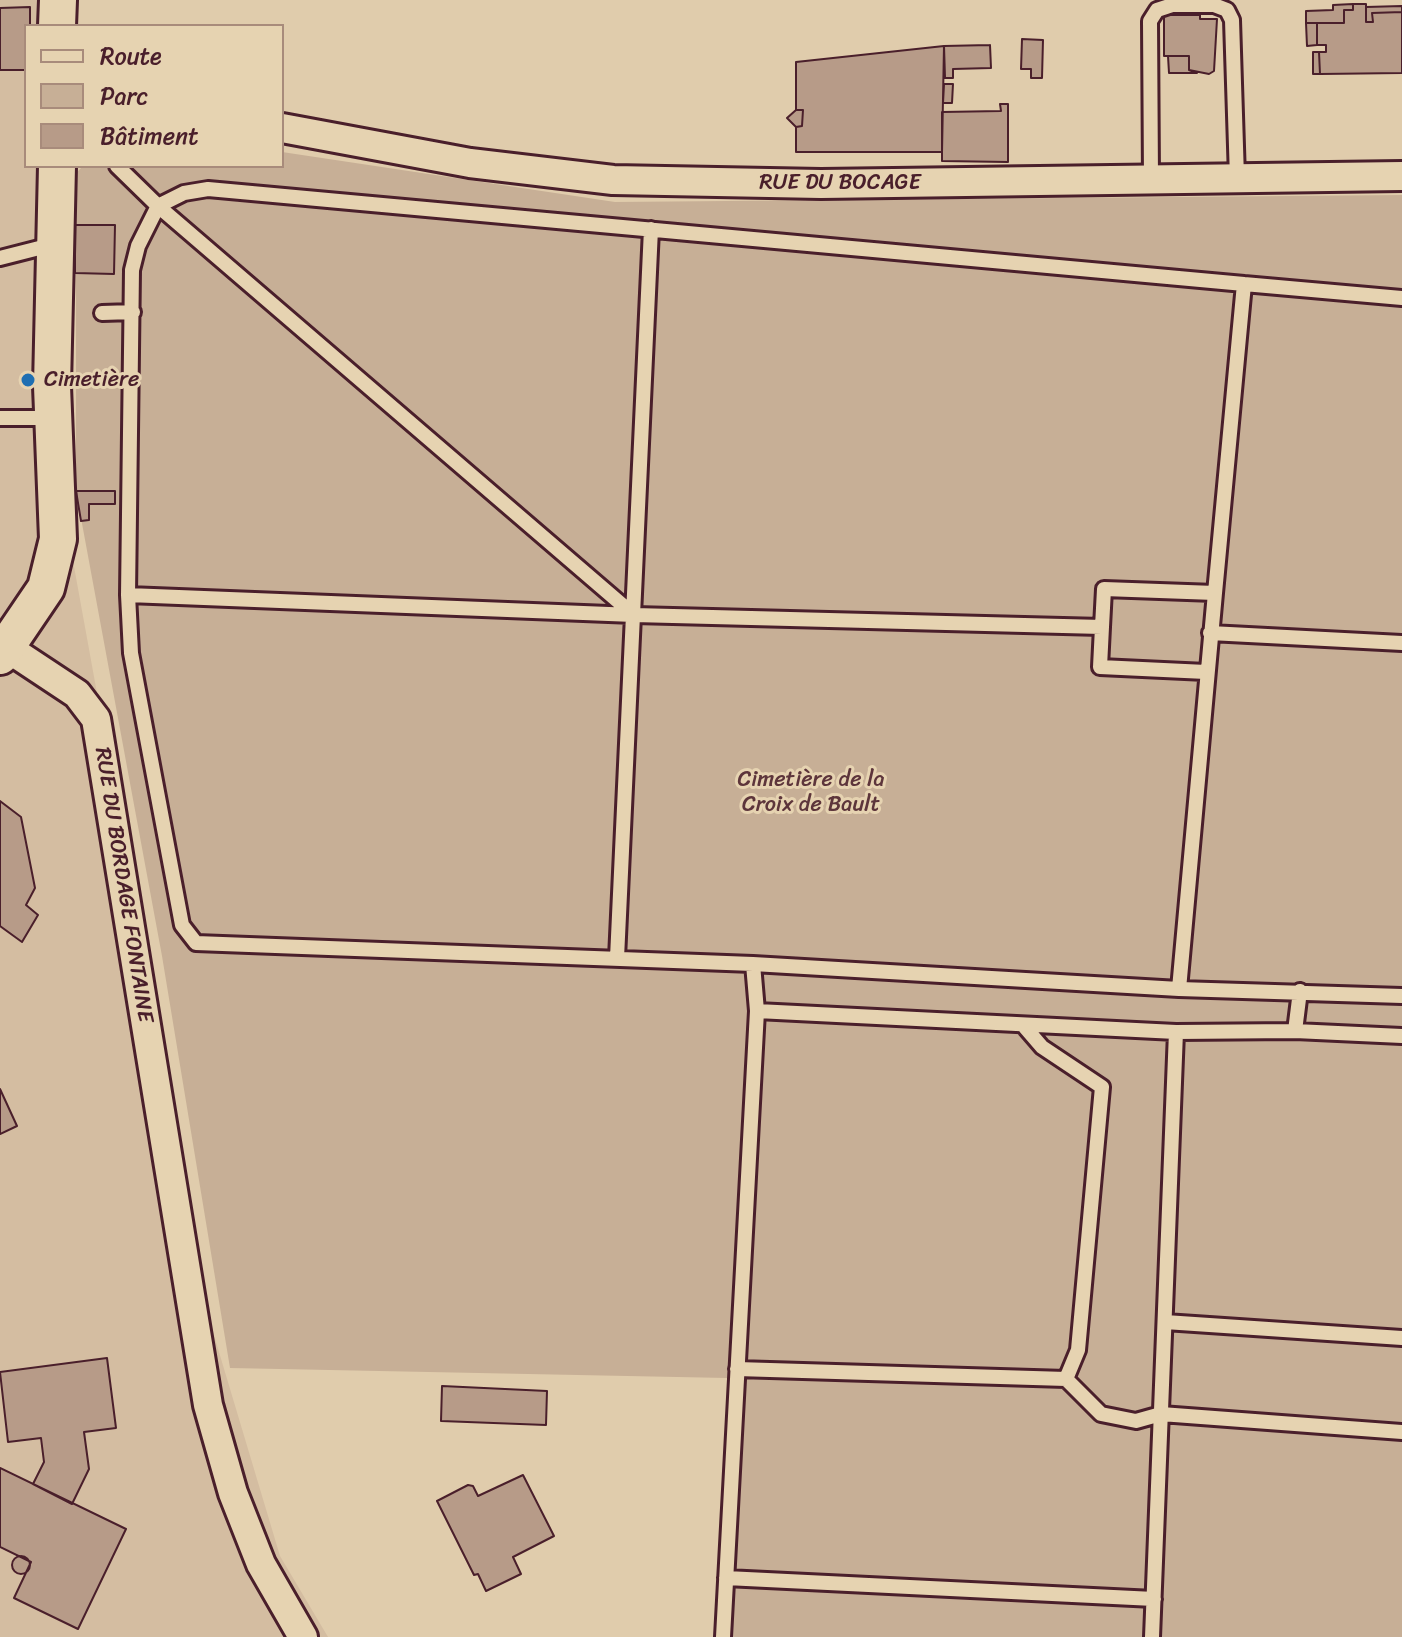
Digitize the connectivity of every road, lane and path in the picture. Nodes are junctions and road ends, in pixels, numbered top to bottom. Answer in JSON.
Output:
{"nodes":[{"id":1,"x":58,"y":0,"type":"edge"},
{"id":2,"x":57,"y":24,"type":"edge"},
{"id":3,"x":284,"y":128,"type":"edge"},
{"id":4,"x":57,"y":168,"type":"edge"},
{"id":5,"x":119,"y":168,"type":"edge"},
{"id":6,"x":1402,"y":176,"type":"edge"},
{"id":7,"x":1237,"y":178,"type":"junction"},
{"id":8,"x":1151,"y":179,"type":"junction"},
{"id":9,"x":158,"y":206,"type":"junction"},
{"id":10,"x":651,"y":229,"type":"junction"},
{"id":11,"x":56,"y":244,"type":"junction"},
{"id":12,"x":0,"y":258,"type":"edge"},
{"id":13,"x":1244,"y":284,"type":"junction"},
{"id":14,"x":1402,"y":298,"type":"edge"},
{"id":15,"x":133,"y":312,"type":"junction"},
{"id":16,"x":102,"y":313,"type":"dead end"},
{"id":17,"x":0,"y":418,"type":"edge"},
{"id":18,"x":53,"y":418,"type":"junction"},
{"id":19,"x":1215,"y":593,"type":"junction"},
{"id":20,"x":128,"y":595,"type":"junction"},
{"id":21,"x":634,"y":615,"type":"junction"},
{"id":22,"x":1102,"y":627,"type":"junction"},
{"id":23,"x":1210,"y":633,"type":"junction"},
{"id":24,"x":1402,"y":643,"type":"edge"},
{"id":25,"x":3,"y":652,"type":"edge"},
{"id":26,"x":1206,"y":672,"type":"junction"},
{"id":27,"x":617,"y":958,"type":"junction"},
{"id":28,"x":753,"y":964,"type":"junction"},
{"id":29,"x":1179,"y":989,"type":"junction"},
{"id":30,"x":1300,"y":991,"type":"junction"},
{"id":31,"x":1402,"y":996,"type":"edge"},
{"id":32,"x":757,"y":1011,"type":"junction"},
{"id":33,"x":1023,"y":1025,"type":"junction"},
{"id":34,"x":1295,"y":1031,"type":"junction"},
{"id":35,"x":1176,"y":1032,"type":"junction"},
{"id":36,"x":1402,"y":1036,"type":"edge"},
{"id":37,"x":1165,"y":1322,"type":"junction"},
{"id":38,"x":1402,"y":1338,"type":"edge"},
{"id":39,"x":737,"y":1369,"type":"junction"},
{"id":40,"x":1066,"y":1379,"type":"junction"},
{"id":41,"x":1161,"y":1414,"type":"junction"},
{"id":42,"x":1402,"y":1432,"type":"edge"},
{"id":43,"x":726,"y":1578,"type":"junction"},
{"id":44,"x":1154,"y":1599,"type":"junction"},
{"id":45,"x":303,"y":1637,"type":"edge"},
{"id":46,"x":723,"y":1637,"type":"edge"},
{"id":47,"x":1152,"y":1637,"type":"edge"}],
"edges":[{"from":1,"to":2,"type":"street"},
{"from":3,"to":8,"type":"street","name":"RUE DU BOCAGE"},
{"from":4,"to":11,"type":"street","name":"RUE DU BORDAGE FONTAINE"},
{"from":5,"to":9,"type":"lane"},
{"from":6,"to":7,"type":"street","name":"RUE DU BOCAGE"},
{"from":7,"to":8,"type":"street","name":"RUE DU BOCAGE"},
{"from":7,"to":8,"type":"lane"},
{"from":9,"to":10,"type":"lane"},
{"from":9,"to":15,"type":"lane"},
{"from":9,"to":21,"type":"lane"},
{"from":10,"to":13,"type":"lane"},
{"from":10,"to":21,"type":"lane"},
{"from":11,"to":12,"type":"lane"},
{"from":11,"to":18,"type":"street","name":"RUE DU BORDAGE FONTAINE"},
{"from":13,"to":14,"type":"lane"},
{"from":13,"to":19,"type":"lane"},
{"from":15,"to":16,"type":"lane"},
{"from":15,"to":20,"type":"lane"},
{"from":17,"to":18,"type":"lane"},
{"from":18,"to":25,"type":"street","name":"RUE DU BORDAGE FONTAINE"},
{"from":19,"to":22,"type":"lane"},
{"from":19,"to":23,"type":"lane"},
{"from":20,"to":21,"type":"lane"},
{"from":20,"to":27,"type":"lane"},
{"from":21,"to":22,"type":"lane"},
{"from":21,"to":27,"type":"lane"},
{"from":22,"to":26,"type":"lane"},
{"from":23,"to":24,"type":"lane"},
{"from":23,"to":26,"type":"lane"},
{"from":25,"to":45,"type":"street","name":"RUE DU BORDAGE FONTAINE"},
{"from":26,"to":29,"type":"lane"},
{"from":27,"to":28,"type":"lane"},
{"from":28,"to":29,"type":"lane"},
{"from":28,"to":32,"type":"lane"},
{"from":29,"to":30,"type":"lane"},
{"from":30,"to":31,"type":"lane"},
{"from":30,"to":34,"type":"lane"},
{"from":32,"to":33,"type":"lane"},
{"from":32,"to":39,"type":"lane"},
{"from":33,"to":35,"type":"lane"},
{"from":33,"to":40,"type":"lane"},
{"from":34,"to":35,"type":"lane"},
{"from":34,"to":36,"type":"lane"},
{"from":35,"to":37,"type":"lane"},
{"from":37,"to":38,"type":"lane"},
{"from":37,"to":41,"type":"lane"},
{"from":39,"to":40,"type":"lane"},
{"from":39,"to":43,"type":"lane"},
{"from":40,"to":41,"type":"lane"},
{"from":41,"to":42,"type":"lane"},
{"from":41,"to":44,"type":"lane"},
{"from":43,"to":44,"type":"lane"},
{"from":43,"to":46,"type":"lane"},
{"from":44,"to":47,"type":"lane"}]}
